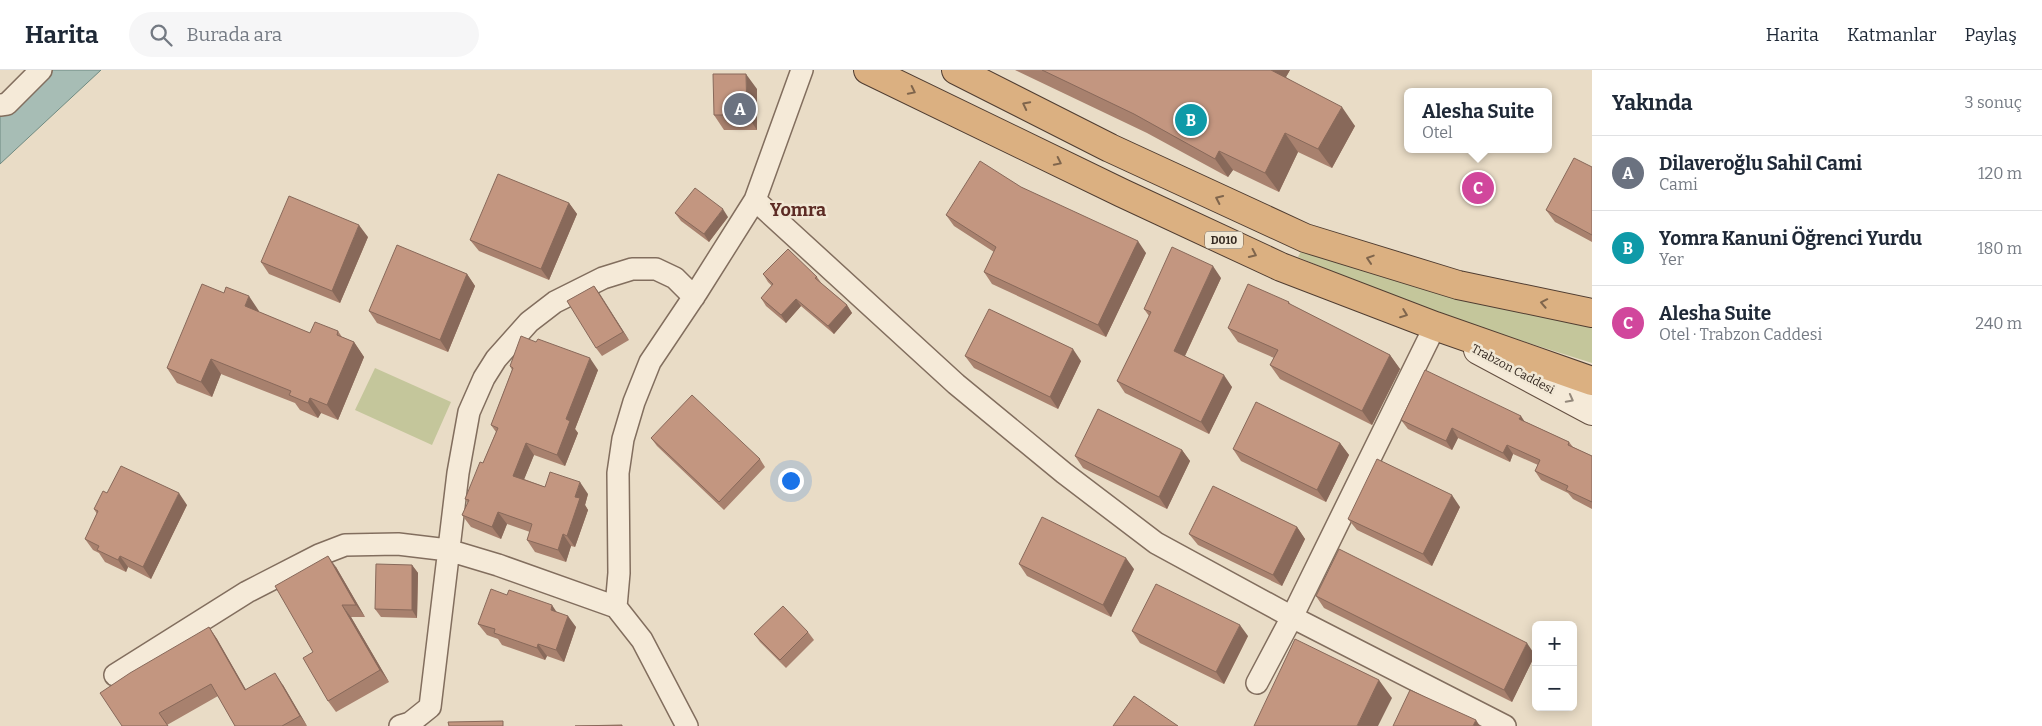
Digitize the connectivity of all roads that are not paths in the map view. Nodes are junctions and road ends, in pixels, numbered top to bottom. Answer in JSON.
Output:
{"nodes":[{"id":1,"x":40,"y":70,"type":"edge"},
{"id":2,"x":802,"y":70,"type":"edge"},
{"id":3,"x":868,"y":70,"type":"edge"},
{"id":4,"x":956,"y":70,"type":"edge"},
{"id":5,"x":0,"y":105,"type":"edge"},
{"id":6,"x":755,"y":200,"type":"junction"},
{"id":7,"x":694,"y":297,"type":"junction"},
{"id":8,"x":1592,"y":312,"type":"edge"},
{"id":9,"x":1435,"y":326,"type":"junction"},
{"id":10,"x":1592,"y":381,"type":"edge"},
{"id":11,"x":1592,"y":411,"type":"edge"},
{"id":12,"x":448,"y":550,"type":"junction"},
{"id":13,"x":616,"y":607,"type":"junction"},
{"id":14,"x":1292,"y":617,"type":"junction"},
{"id":15,"x":115,"y":675,"type":"dead end"},
{"id":16,"x":1257,"y":683,"type":"dead end"},
{"id":17,"x":400,"y":726,"type":"edge"},
{"id":18,"x":688,"y":726,"type":"edge"},
{"id":19,"x":1505,"y":726,"type":"edge"}],
"edges":[{"from":1,"to":5,"type":"street"},
{"from":2,"to":6,"type":"street"},
{"from":3,"to":9,"type":"highway","number":"D010","one_way":true},
{"from":8,"to":4,"type":"highway","one_way":true},
{"from":6,"to":7,"type":"street"},
{"from":6,"to":14,"type":"street"},
{"from":7,"to":12,"type":"street"},
{"from":7,"to":13,"type":"street"},
{"from":9,"to":10,"type":"highway","number":"D010"},
{"from":9,"to":11,"type":"main road","name":"Trabzon Caddesi","one_way":true},
{"from":9,"to":14,"type":"street"},
{"from":12,"to":13,"type":"street"},
{"from":12,"to":15,"type":"street"},
{"from":12,"to":17,"type":"street"},
{"from":13,"to":18,"type":"street"},
{"from":14,"to":16,"type":"street"},
{"from":14,"to":19,"type":"street"}]}
